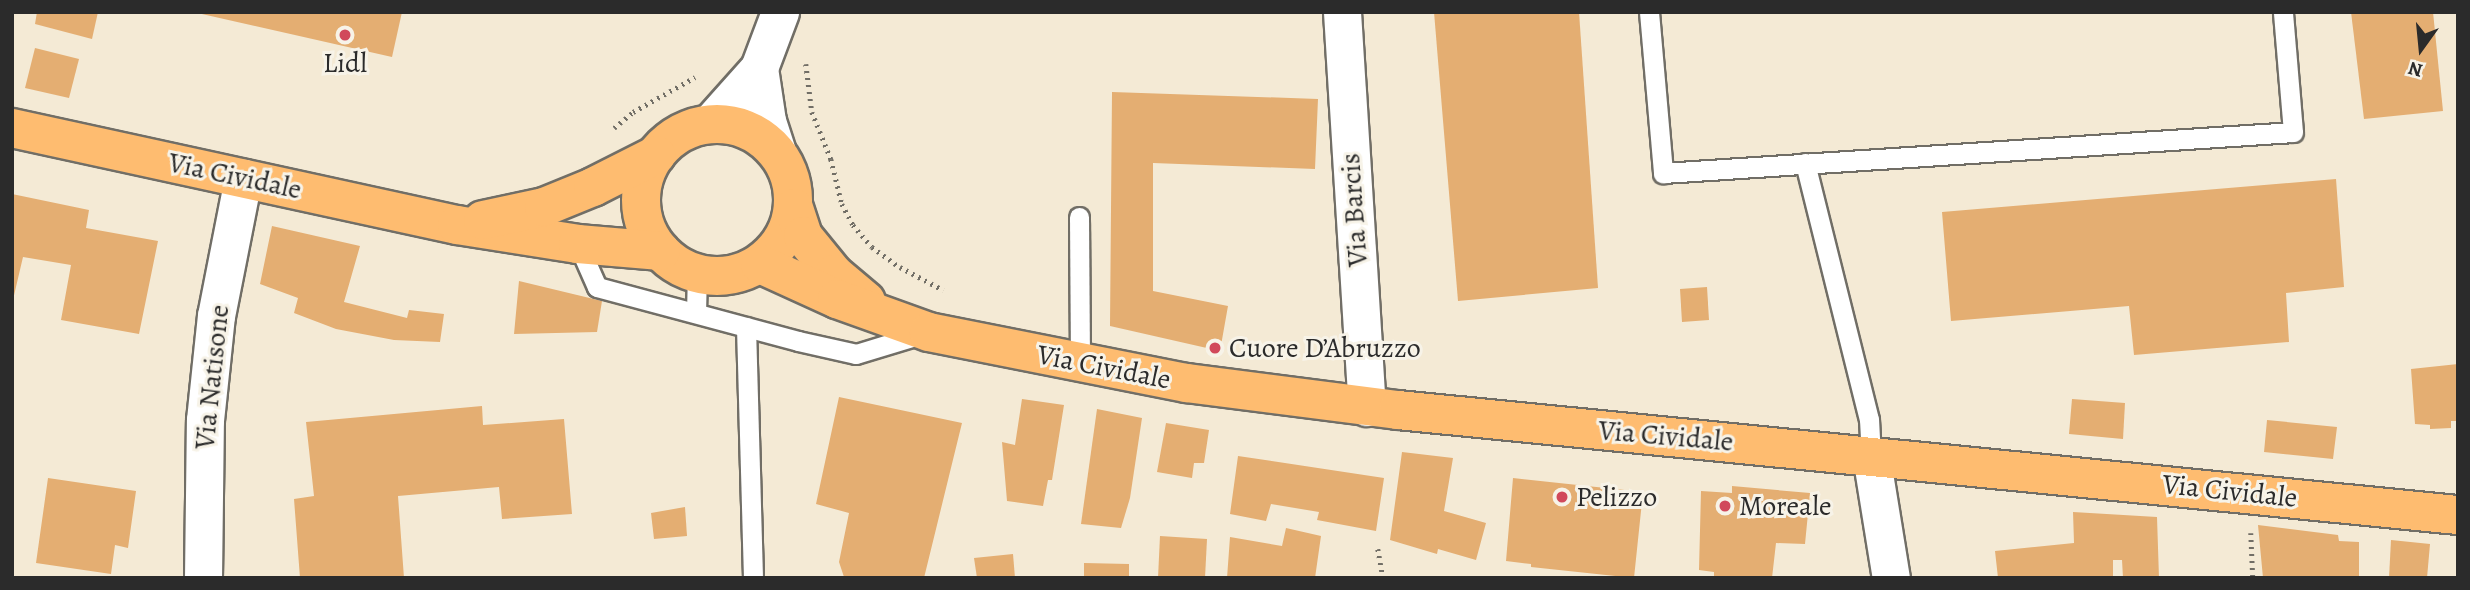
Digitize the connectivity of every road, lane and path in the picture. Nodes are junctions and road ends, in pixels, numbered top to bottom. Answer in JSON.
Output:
{"nodes":[{"id":1,"x":780,"y":12,"type":"edge"},
{"id":2,"x":1342,"y":12,"type":"edge"},
{"id":3,"x":1649,"y":12,"type":"edge"},
{"id":4,"x":2283,"y":12,"type":"edge"},
{"id":5,"x":807,"y":55,"type":"dead end"},
{"id":6,"x":760,"y":68,"type":"junction"},
{"id":7,"x":701,"y":72,"type":"dead end"},
{"id":8,"x":709,"y":124,"type":"junction"},
{"id":9,"x":12,"y":128,"type":"edge"},
{"id":10,"x":608,"y":136,"type":"dead end"},
{"id":11,"x":777,"y":152,"type":"junction"},
{"id":12,"x":656,"y":155,"type":"junction"},
{"id":13,"x":1805,"y":163,"type":"junction"},
{"id":14,"x":243,"y":178,"type":"junction"},
{"id":15,"x":793,"y":208,"type":"junction"},
{"id":16,"x":1079,"y":217,"type":"dead end"},
{"id":17,"x":457,"y":225,"type":"junction"},
{"id":18,"x":578,"y":244,"type":"junction"},
{"id":19,"x":661,"y":251,"type":"junction"},
{"id":20,"x":760,"y":264,"type":"junction"},
{"id":21,"x":697,"y":274,"type":"junction"},
{"id":22,"x":945,"y":292,"type":"dead end"},
{"id":23,"x":696,"y":313,"type":"junction"},
{"id":24,"x":881,"y":315,"type":"junction"},
{"id":25,"x":746,"y":327,"type":"junction"},
{"id":26,"x":929,"y":332,"type":"junction"},
{"id":27,"x":1080,"y":363,"type":"junction"},
{"id":28,"x":1367,"y":407,"type":"junction"},
{"id":29,"x":1871,"y":455,"type":"junction"},
{"id":30,"x":2458,"y":515,"type":"edge"},
{"id":31,"x":1378,"y":549,"type":"dead end"},
{"id":32,"x":203,"y":578,"type":"edge"},
{"id":33,"x":753,"y":578,"type":"edge"},
{"id":34,"x":1383,"y":578,"type":"edge"},
{"id":35,"x":1891,"y":578,"type":"edge"}],
"edges":[{"from":1,"to":6,"type":"street"},
{"from":2,"to":28,"type":"street","name":"Via Barcis"},
{"from":3,"to":13,"type":"lane"},
{"from":4,"to":13,"type":"lane"},
{"from":5,"to":22,"type":"path"},
{"from":6,"to":8,"type":"street"},
{"from":6,"to":11,"type":"street"},
{"from":7,"to":10,"type":"path"},
{"from":8,"to":11,"type":"main road","name":"Via Cividale"},
{"from":8,"to":12,"type":"main road","name":"Via Cividale"},
{"from":9,"to":14,"type":"main road","name":"Via Cividale"},
{"from":11,"to":15,"type":"main road","name":"Via Cividale"},
{"from":12,"to":17,"type":"main road","name":"Via Cividale"},
{"from":12,"to":19,"type":"main road","name":"Via Cividale"},
{"from":13,"to":29,"type":"lane"},
{"from":14,"to":17,"type":"main road","name":"Via Cividale"},
{"from":14,"to":32,"type":"street","name":"Via Natisone"},
{"from":15,"to":20,"type":"main road"},
{"from":15,"to":24,"type":"main road","name":"Via Cividale"},
{"from":16,"to":27,"type":"lane"},
{"from":17,"to":18,"type":"main road","name":"Via Cividale"},
{"from":18,"to":19,"type":"main road","name":"Via Cividale"},
{"from":18,"to":23,"type":"lane"},
{"from":19,"to":21,"type":"main road","name":"Via Cividale"},
{"from":20,"to":21,"type":"main road"},
{"from":20,"to":24,"type":"main road","name":"Via Cividale"},
{"from":21,"to":23,"type":"lane"},
{"from":23,"to":25,"type":"lane"},
{"from":24,"to":26,"type":"main road","name":"Via Cividale"},
{"from":25,"to":26,"type":"lane"},
{"from":25,"to":33,"type":"lane"},
{"from":26,"to":27,"type":"main road","name":"Via Cividale"},
{"from":27,"to":28,"type":"main road","name":"Via Cividale"},
{"from":28,"to":29,"type":"main road","name":"Via Cividale"},
{"from":29,"to":30,"type":"main road","name":"Via Cividale"},
{"from":29,"to":35,"type":"street"},
{"from":31,"to":34,"type":"path"}]}
